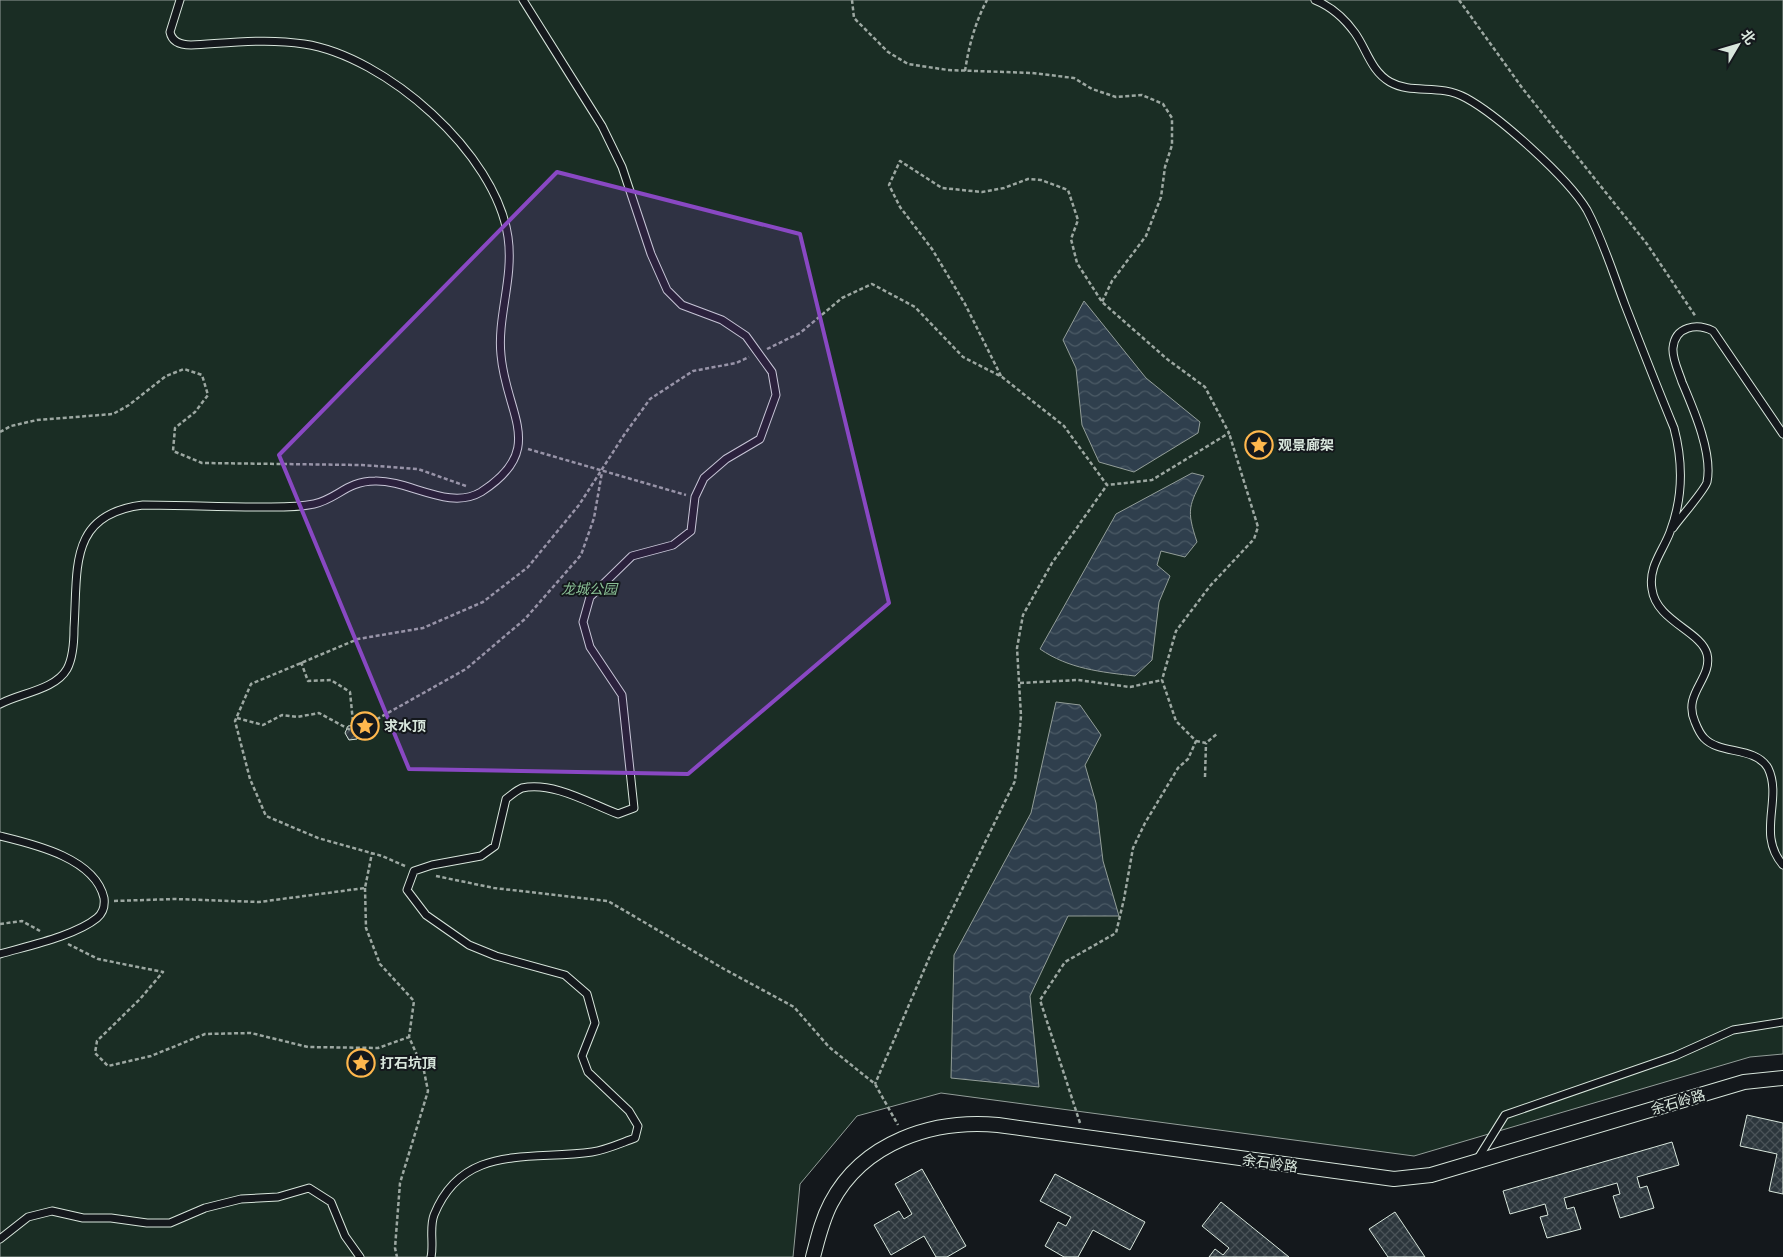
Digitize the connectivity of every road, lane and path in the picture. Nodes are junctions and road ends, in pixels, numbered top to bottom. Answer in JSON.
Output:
{"nodes":[{"id":1,"x":180,"y":0,"type":"edge"},
{"id":2,"x":523,"y":0,"type":"edge"},
{"id":3,"x":852,"y":0,"type":"edge"},
{"id":4,"x":988,"y":0,"type":"edge"},
{"id":5,"x":1315,"y":0,"type":"edge"},
{"id":6,"x":1459,"y":0,"type":"edge"},
{"id":7,"x":965,"y":71,"type":"junction"},
{"id":8,"x":1102,"y":302,"type":"junction"},
{"id":9,"x":1701,"y":325,"type":"junction"},
{"id":10,"x":1002,"y":377,"type":"dead end"},
{"id":11,"x":1064,"y":426,"type":"dead end"},
{"id":12,"x":0,"y":432,"type":"edge"},
{"id":13,"x":1229,"y":433,"type":"junction"},
{"id":14,"x":1783,"y":434,"type":"edge"},
{"id":15,"x":519,"y":447,"type":"junction"},
{"id":16,"x":602,"y":470,"type":"junction"},
{"id":17,"x":1108,"y":484,"type":"junction"},
{"id":18,"x":481,"y":491,"type":"junction"},
{"id":19,"x":695,"y":497,"type":"junction"},
{"id":20,"x":1670,"y":531,"type":"junction"},
{"id":21,"x":302,"y":662,"type":"dead end"},
{"id":22,"x":1162,"y":680,"type":"junction"},
{"id":23,"x":1019,"y":683,"type":"junction"},
{"id":24,"x":0,"y":704,"type":"edge"},
{"id":25,"x":236,"y":718,"type":"dead end"},
{"id":26,"x":354,"y":732,"type":"junction"},
{"id":27,"x":1218,"y":732,"type":"dead end"},
{"id":28,"x":1196,"y":741,"type":"junction"},
{"id":29,"x":1206,"y":743,"type":"junction"},
{"id":30,"x":1205,"y":777,"type":"dead end"},
{"id":31,"x":0,"y":836,"type":"edge"},
{"id":32,"x":372,"y":853,"type":"dead end"},
{"id":33,"x":1783,"y":865,"type":"edge"},
{"id":34,"x":365,"y":888,"type":"junction"},
{"id":35,"x":105,"y":902,"type":"junction"},
{"id":36,"x":0,"y":924,"type":"edge"},
{"id":37,"x":54,"y":938,"type":"junction"},
{"id":38,"x":0,"y":954,"type":"edge"},
{"id":39,"x":1783,"y":1022,"type":"edge"},
{"id":40,"x":409,"y":1036,"type":"junction"},
{"id":41,"x":1783,"y":1078,"type":"edge"},
{"id":42,"x":875,"y":1084,"type":"dead end"},
{"id":43,"x":1085,"y":1138,"type":"junction"},
{"id":44,"x":1477,"y":1160,"type":"junction"},
{"id":45,"x":0,"y":1239,"type":"edge"},
{"id":46,"x":360,"y":1257,"type":"edge"},
{"id":47,"x":397,"y":1257,"type":"edge"},
{"id":48,"x":431,"y":1257,"type":"edge"},
{"id":49,"x":812,"y":1257,"type":"edge"}],
"edges":[{"from":1,"to":15,"type":"lane"},
{"from":2,"to":19,"type":"lane"},
{"from":3,"to":7,"type":"path"},
{"from":4,"to":7,"type":"path"},
{"from":5,"to":20,"type":"lane"},
{"from":6,"to":9,"type":"path"},
{"from":7,"to":8,"type":"path"},
{"from":8,"to":10,"type":"path"},
{"from":8,"to":13,"type":"path"},
{"from":9,"to":14,"type":"lane"},
{"from":9,"to":20,"type":"lane"},
{"from":11,"to":17,"type":"path"},
{"from":12,"to":18,"type":"path"},
{"from":13,"to":17,"type":"path"},
{"from":13,"to":22,"type":"path"},
{"from":15,"to":16,"type":"path"},
{"from":15,"to":18,"type":"lane"},
{"from":16,"to":19,"type":"path"},
{"from":16,"to":26,"type":"path"},
{"from":17,"to":23,"type":"path"},
{"from":18,"to":24,"type":"lane"},
{"from":19,"to":48,"type":"lane"},
{"from":20,"to":33,"type":"lane"},
{"from":21,"to":26,"type":"path"},
{"from":22,"to":23,"type":"path"},
{"from":22,"to":28,"type":"path"},
{"from":23,"to":42,"type":"path"},
{"from":25,"to":26,"type":"path"},
{"from":27,"to":29,"type":"path"},
{"from":28,"to":29,"type":"path"},
{"from":28,"to":43,"type":"path"},
{"from":29,"to":30,"type":"path"},
{"from":31,"to":35,"type":"lane"},
{"from":32,"to":34,"type":"path"},
{"from":34,"to":35,"type":"path"},
{"from":34,"to":40,"type":"path"},
{"from":35,"to":37,"type":"lane"},
{"from":36,"to":37,"type":"path"},
{"from":37,"to":38,"type":"lane"},
{"from":37,"to":40,"type":"path"},
{"from":39,"to":44,"type":"lane"},
{"from":40,"to":47,"type":"path"},
{"from":41,"to":44,"type":"street","name":"余石岭路"},
{"from":43,"to":44,"type":"street","name":"余石岭路"},
{"from":43,"to":49,"type":"street","name":"余石岭路"},
{"from":45,"to":46,"type":"lane"}]}
